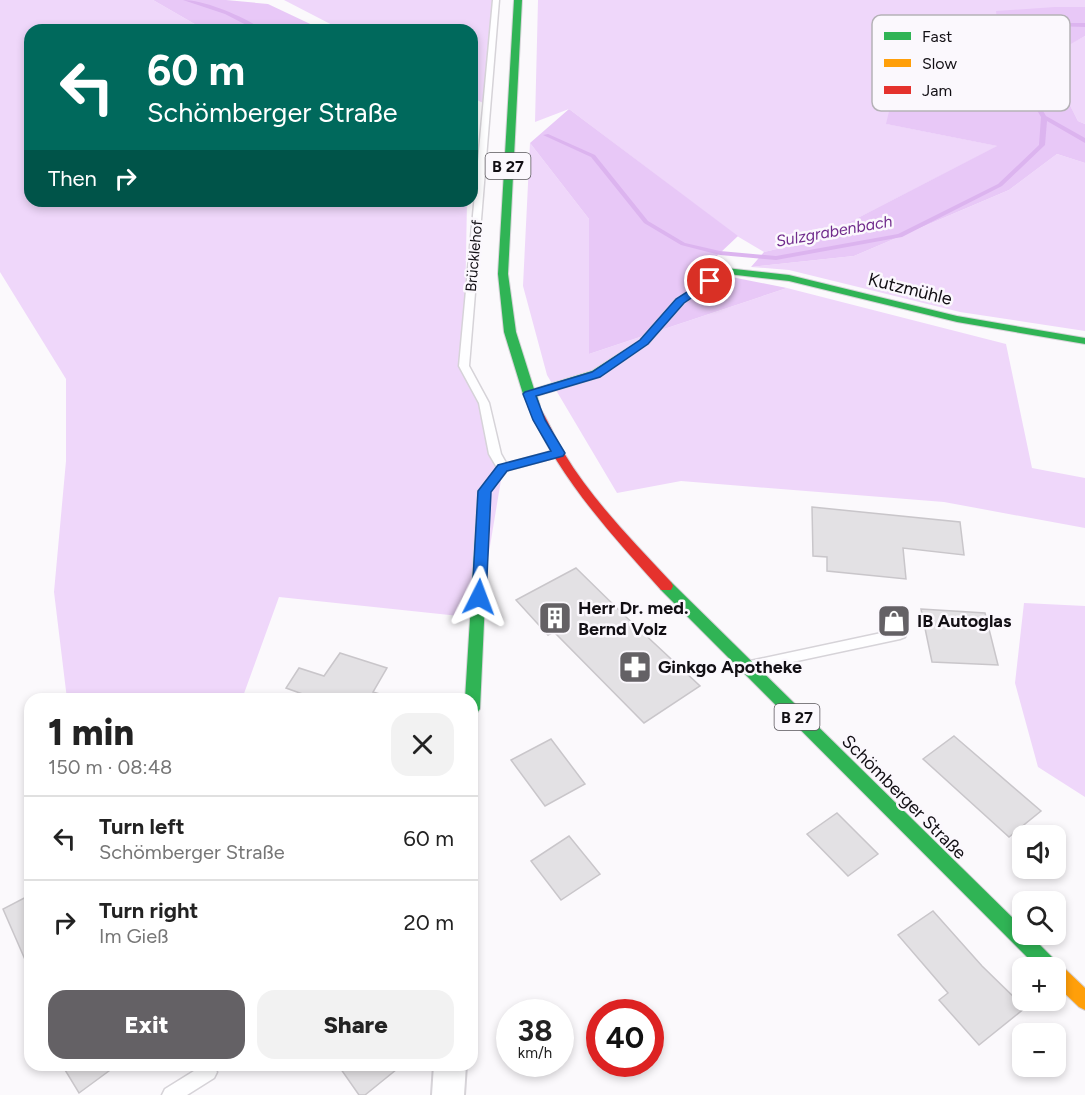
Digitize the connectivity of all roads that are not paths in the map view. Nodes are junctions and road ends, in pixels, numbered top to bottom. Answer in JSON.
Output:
{"nodes":[{"id":1,"x":496,"y":0,"type":"edge"},
{"id":2,"x":518,"y":0,"type":"edge"},
{"id":3,"x":478,"y":206,"type":"edge"},
{"id":4,"x":478,"y":207,"type":"edge"},
{"id":5,"x":1085,"y":341,"type":"edge"},
{"id":6,"x":529,"y":394,"type":"junction"},
{"id":7,"x":558,"y":453,"type":"junction"},
{"id":8,"x":502,"y":468,"type":"junction"},
{"id":9,"x":900,"y":634,"type":"dead end"},
{"id":10,"x":746,"y":667,"type":"junction"},
{"id":11,"x":473,"y":693,"type":"edge"},
{"id":12,"x":1040,"y":957,"type":"edge"},
{"id":13,"x":1066,"y":982,"type":"edge"},
{"id":14,"x":1085,"y":1001,"type":"edge"},
{"id":15,"x":450,"y":1071,"type":"edge"},
{"id":16,"x":208,"y":1072,"type":"dead end"},
{"id":17,"x":171,"y":1095,"type":"edge"},
{"id":18,"x":448,"y":1095,"type":"edge"}],
"edges":[{"from":1,"to":3,"type":"lane","name":"Brücklehof"},
{"from":2,"to":6,"type":"main road","name":"Schömberger Straße","number":"B 27"},
{"from":4,"to":8,"type":"lane","name":"Brücklehof"},
{"from":5,"to":6,"type":"main road","name":"Kutzmühle"},
{"from":6,"to":7,"type":"main road","name":"Schömberger Straße","number":"B 27"},
{"from":7,"to":8,"type":"main road"},
{"from":7,"to":10,"type":"main road","name":"Schömberger Straße","number":"B 27"},
{"from":8,"to":11,"type":"main road"},
{"from":9,"to":10,"type":"lane"},
{"from":10,"to":12,"type":"main road","name":"Schömberger Straße","number":"B 27"},
{"from":13,"to":14,"type":"main road"},
{"from":15,"to":18,"type":"street"},
{"from":16,"to":17,"type":"lane"}]}
